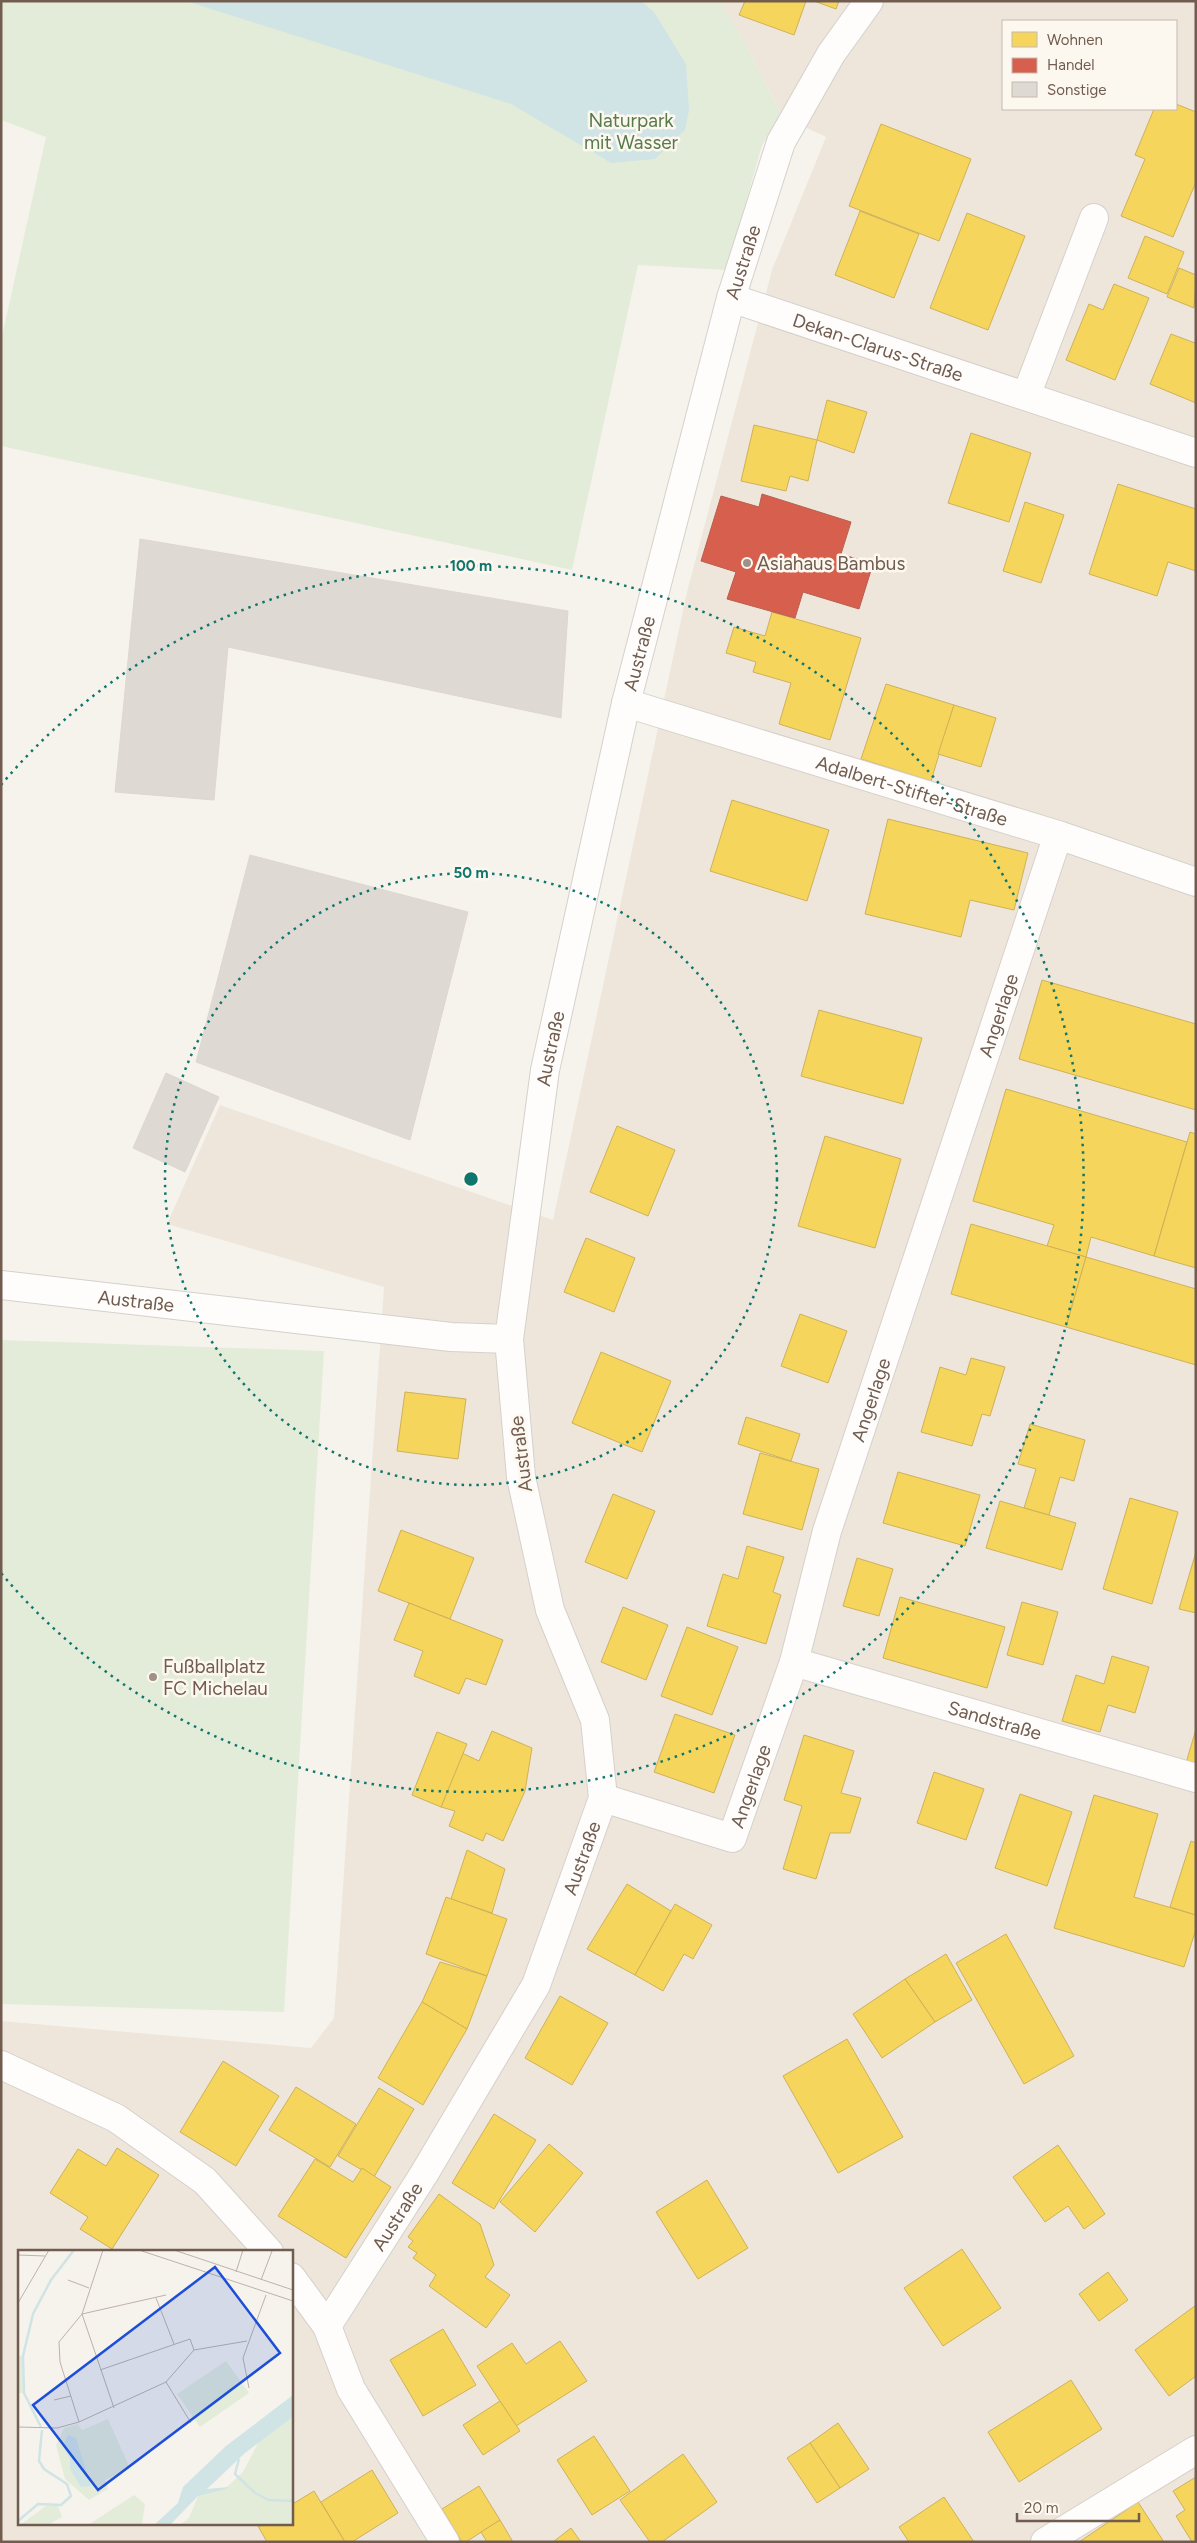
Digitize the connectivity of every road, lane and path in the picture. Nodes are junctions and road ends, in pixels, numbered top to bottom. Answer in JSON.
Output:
{"nodes":[{"id":1,"x":870,"y":1,"type":"edge"},
{"id":2,"x":1094,"y":218,"type":"dead end"},
{"id":3,"x":731,"y":298,"type":"junction"},
{"id":4,"x":1026,"y":396,"type":"junction"},
{"id":5,"x":1196,"y":453,"type":"edge"},
{"id":6,"x":626,"y":703,"type":"junction"},
{"id":7,"x":1058,"y":835,"type":"junction"},
{"id":8,"x":1196,"y":882,"type":"edge"},
{"id":9,"x":1,"y":1285,"type":"edge"},
{"id":10,"x":509,"y":1339,"type":"junction"},
{"id":11,"x":794,"y":1662,"type":"junction"},
{"id":12,"x":1196,"y":1778,"type":"edge"},
{"id":13,"x":603,"y":1798,"type":"junction"},
{"id":14,"x":1,"y":2065,"type":"edge"},
{"id":15,"x":267,"y":2250,"type":"edge"},
{"id":16,"x":292,"y":2278,"type":"edge"},
{"id":17,"x":327,"y":2326,"type":"junction"},
{"id":18,"x":1196,"y":2450,"type":"edge"},
{"id":19,"x":445,"y":2542,"type":"edge"},
{"id":20,"x":1045,"y":2542,"type":"edge"}],
"edges":[{"from":1,"to":3,"type":"street","name":"Austraße"},
{"from":2,"to":4,"type":"street"},
{"from":3,"to":4,"type":"street","name":"Dekan-Clarus-Straße"},
{"from":3,"to":6,"type":"street","name":"Austraße"},
{"from":4,"to":5,"type":"street","name":"Dekan-Clarus-Straße"},
{"from":6,"to":7,"type":"street","name":"Adalbert-Stifter-Straße"},
{"from":6,"to":10,"type":"street","name":"Austraße"},
{"from":7,"to":8,"type":"street","name":"Adalbert-Stifter-Straße"},
{"from":7,"to":11,"type":"street","name":"Angerlage"},
{"from":9,"to":10,"type":"street","name":"Austraße"},
{"from":10,"to":13,"type":"street","name":"Austraße"},
{"from":11,"to":12,"type":"street","name":"Sandstraße"},
{"from":11,"to":13,"type":"street","name":"Angerlage"},
{"from":13,"to":17,"type":"street","name":"Austraße"},
{"from":14,"to":15,"type":"street"},
{"from":16,"to":17,"type":"street"},
{"from":17,"to":19,"type":"street"},
{"from":18,"to":20,"type":"street"}]}
